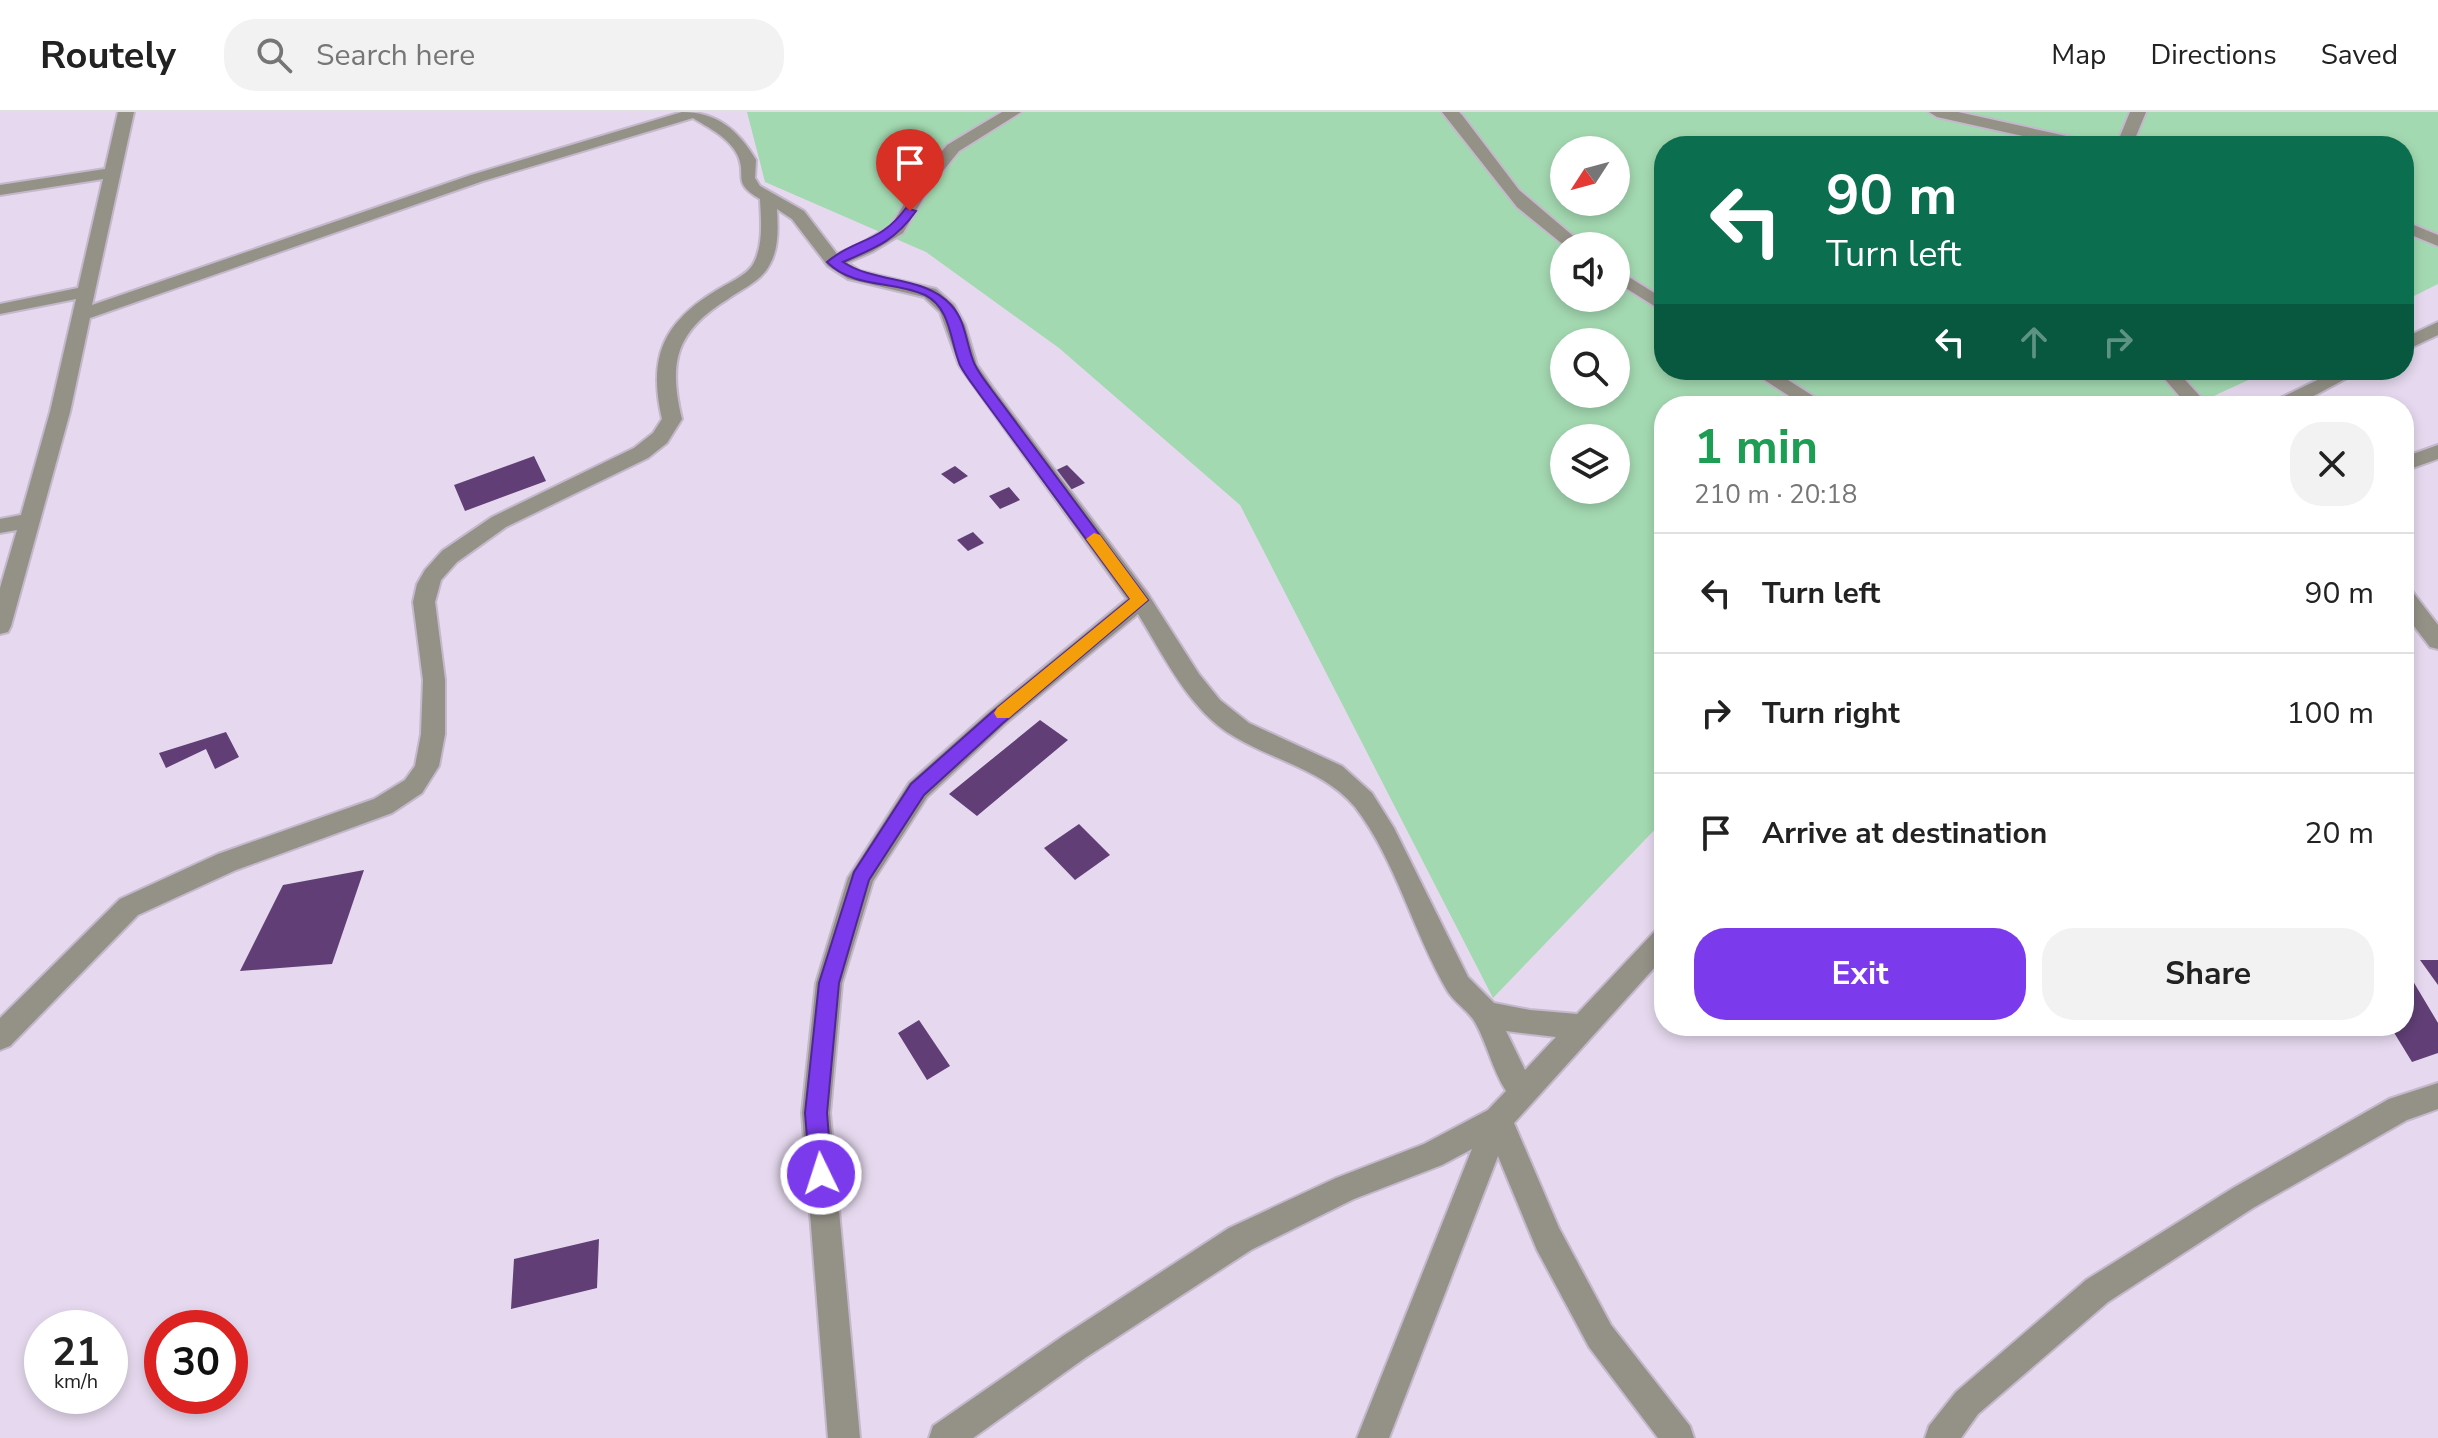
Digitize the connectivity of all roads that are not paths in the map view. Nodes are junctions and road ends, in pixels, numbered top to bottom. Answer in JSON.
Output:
{"nodes":[{"id":1,"x":126,"y":112,"type":"edge"},
{"id":2,"x":697,"y":112,"type":"edge"},
{"id":3,"x":1013,"y":112,"type":"edge"},
{"id":4,"x":1450,"y":112,"type":"edge"},
{"id":5,"x":1937,"y":112,"type":"edge"},
{"id":6,"x":2138,"y":112,"type":"edge"},
{"id":7,"x":2044,"y":136,"type":"edge"},
{"id":8,"x":2128,"y":136,"type":"edge"},
{"id":9,"x":111,"y":173,"type":"junction"},
{"id":10,"x":0,"y":190,"type":"edge"},
{"id":11,"x":768,"y":199,"type":"junction"},
{"id":12,"x":2414,"y":230,"type":"edge"},
{"id":13,"x":1559,"y":232,"type":"edge"},
{"id":14,"x":2438,"y":241,"type":"edge"},
{"id":15,"x":834,"y":262,"type":"junction"},
{"id":16,"x":1630,"y":284,"type":"edge"},
{"id":17,"x":87,"y":292,"type":"junction"},
{"id":18,"x":1654,"y":300,"type":"edge"},
{"id":19,"x":0,"y":309,"type":"edge"},
{"id":20,"x":82,"y":315,"type":"junction"},
{"id":21,"x":2438,"y":328,"type":"edge"},
{"id":22,"x":2414,"y":340,"type":"edge"},
{"id":23,"x":1775,"y":380,"type":"edge"},
{"id":24,"x":2175,"y":380,"type":"edge"},
{"id":25,"x":2332,"y":380,"type":"edge"},
{"id":26,"x":1802,"y":396,"type":"edge"},
{"id":27,"x":2190,"y":396,"type":"edge"},
{"id":28,"x":2300,"y":396,"type":"edge"},
{"id":29,"x":2438,"y":452,"type":"edge"},
{"id":30,"x":2414,"y":460,"type":"edge"},
{"id":31,"x":30,"y":520,"type":"junction"},
{"id":32,"x":0,"y":526,"type":"edge"},
{"id":33,"x":1140,"y":600,"type":"junction"},
{"id":34,"x":2414,"y":610,"type":"edge"},
{"id":35,"x":0,"y":626,"type":"edge"},
{"id":36,"x":2438,"y":641,"type":"edge"},
{"id":37,"x":1654,"y":950,"type":"edge"},
{"id":38,"x":1486,"y":1014,"type":"junction"},
{"id":39,"x":1583,"y":1027,"type":"junction"},
{"id":40,"x":0,"y":1037,"type":"edge"},
{"id":41,"x":1522,"y":1090,"type":"junction"},
{"id":42,"x":2438,"y":1096,"type":"edge"},
{"id":43,"x":1498,"y":1120,"type":"junction"},
{"id":44,"x":844,"y":1438,"type":"edge"},
{"id":45,"x":945,"y":1438,"type":"edge"},
{"id":46,"x":1373,"y":1438,"type":"edge"},
{"id":47,"x":1678,"y":1438,"type":"edge"},
{"id":48,"x":1941,"y":1438,"type":"edge"}],
"edges":[{"from":1,"to":9,"type":"street"},
{"from":2,"to":11,"type":"street"},
{"from":2,"to":20,"type":"street"},
{"from":3,"to":15,"type":"street"},
{"from":4,"to":13,"type":"street"},
{"from":5,"to":7,"type":"street"},
{"from":6,"to":8,"type":"street"},
{"from":9,"to":10,"type":"street"},
{"from":9,"to":17,"type":"street"},
{"from":11,"to":15,"type":"street"},
{"from":11,"to":40,"type":"street"},
{"from":12,"to":14,"type":"street"},
{"from":15,"to":33,"type":"street"},
{"from":16,"to":18,"type":"street"},
{"from":17,"to":19,"type":"street"},
{"from":17,"to":20,"type":"street"},
{"from":20,"to":31,"type":"street"},
{"from":21,"to":22,"type":"street"},
{"from":23,"to":26,"type":"street"},
{"from":24,"to":27,"type":"street"},
{"from":25,"to":28,"type":"street"},
{"from":29,"to":30,"type":"street"},
{"from":31,"to":32,"type":"street"},
{"from":31,"to":35,"type":"street"},
{"from":33,"to":38,"type":"street"},
{"from":33,"to":44,"type":"street"},
{"from":34,"to":36,"type":"street"},
{"from":37,"to":39,"type":"street"},
{"from":38,"to":39,"type":"street"},
{"from":38,"to":41,"type":"street"},
{"from":39,"to":41,"type":"street"},
{"from":41,"to":43,"type":"street"},
{"from":42,"to":48,"type":"street"},
{"from":43,"to":45,"type":"street"},
{"from":43,"to":46,"type":"street"},
{"from":43,"to":47,"type":"street"}]}
